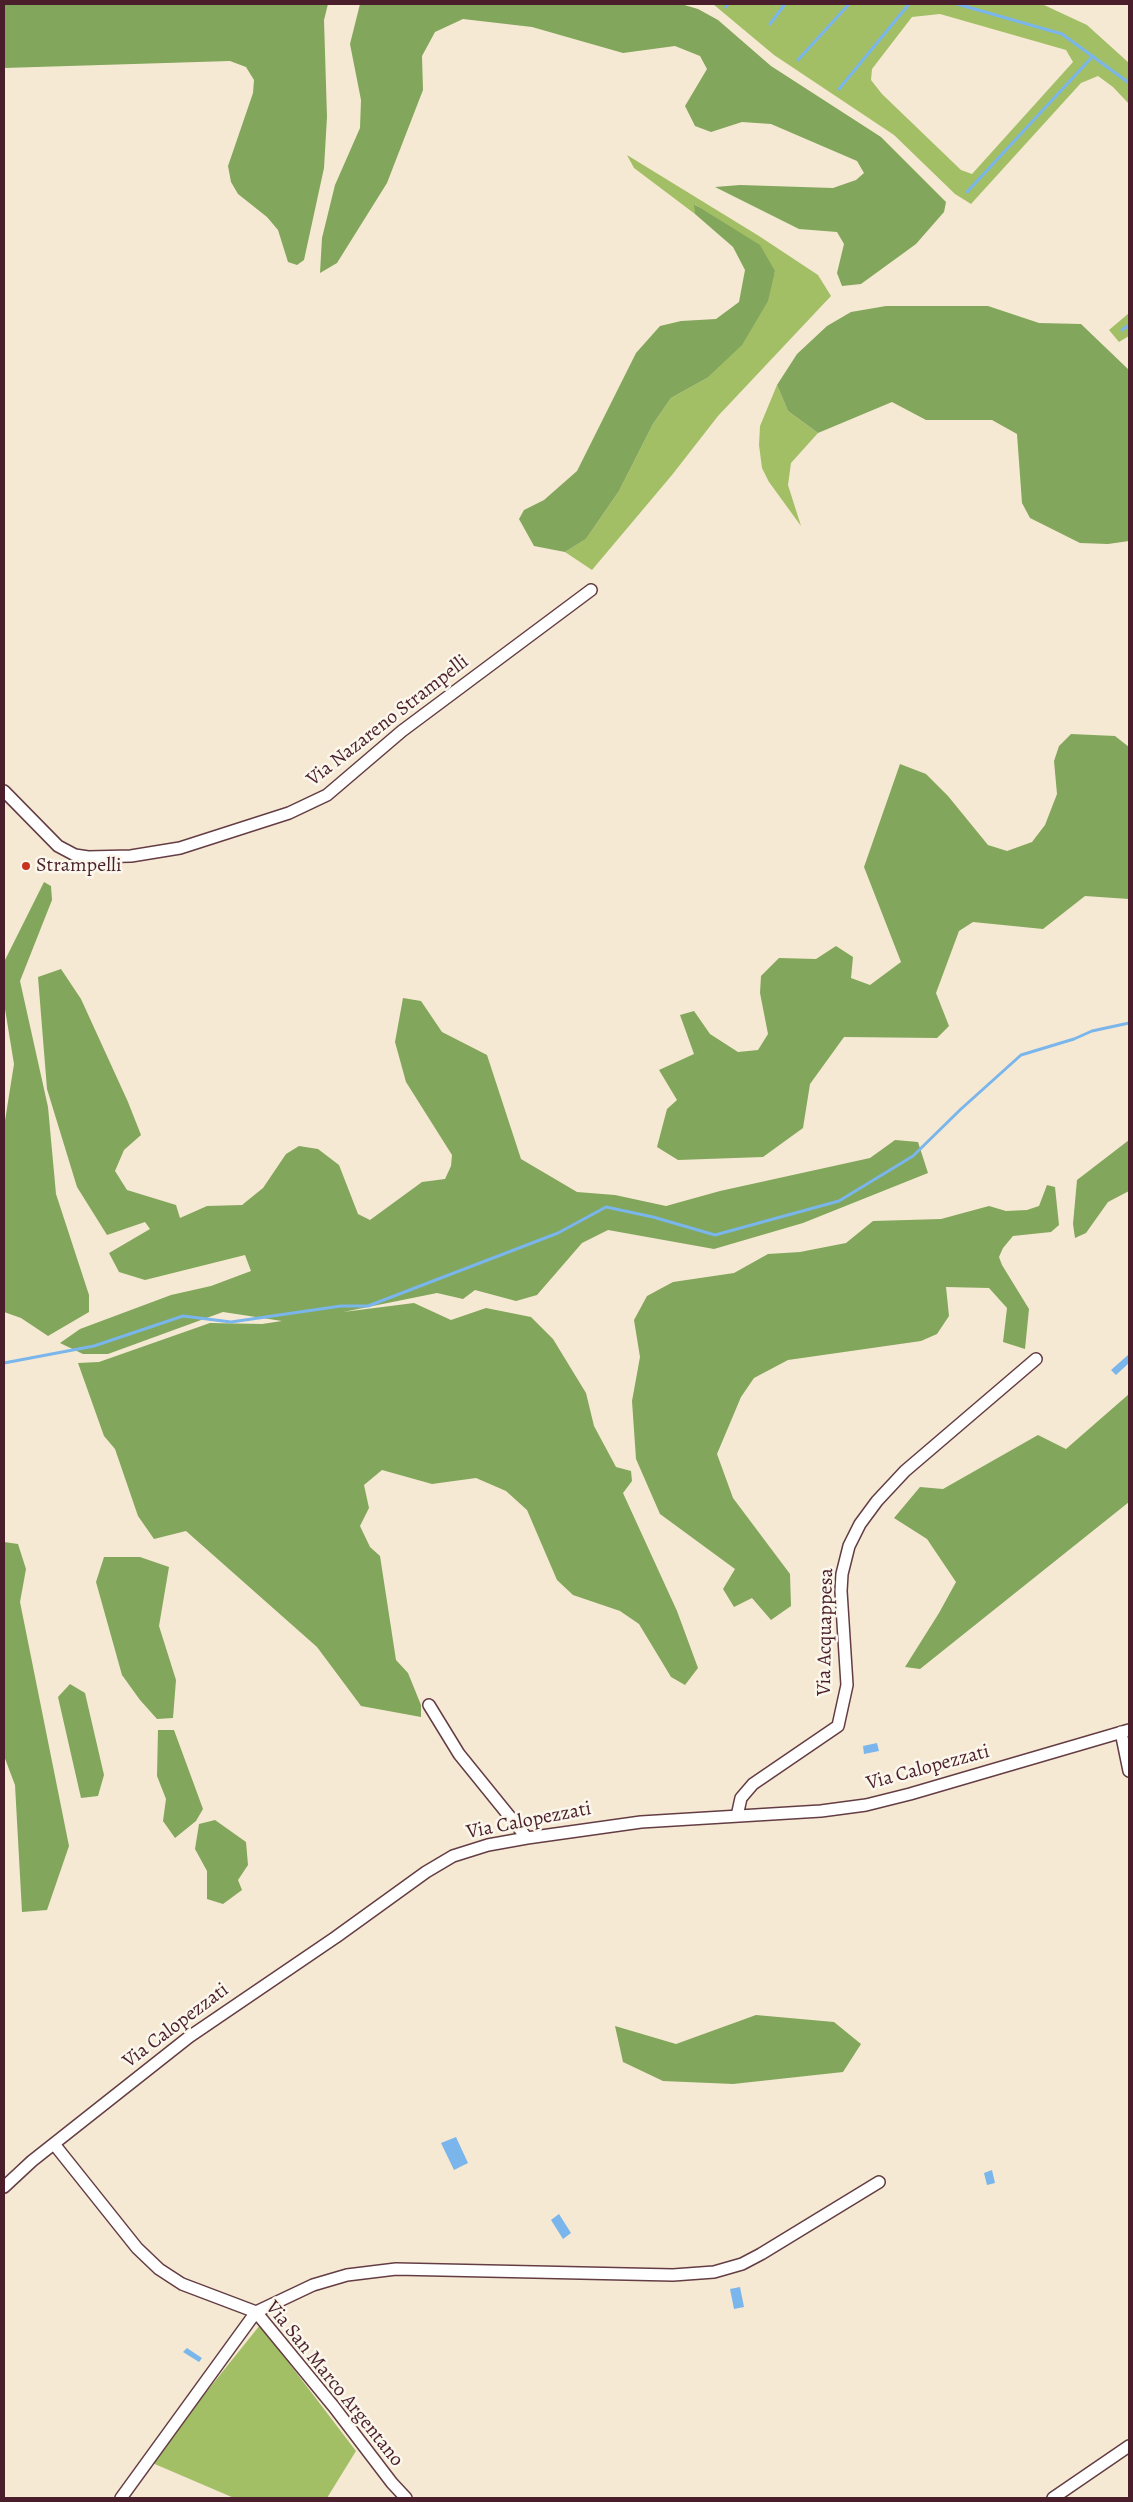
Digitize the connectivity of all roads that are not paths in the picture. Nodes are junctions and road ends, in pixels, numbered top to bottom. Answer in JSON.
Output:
{"nodes":[{"id":1,"x":592,"y":590,"type":"dead end"},
{"id":2,"x":4,"y":792,"type":"edge"},
{"id":3,"x":1036,"y":1358,"type":"dead end"},
{"id":4,"x":429,"y":1705,"type":"dead end"},
{"id":5,"x":1125,"y":1731,"type":"edge"},
{"id":6,"x":1129,"y":1771,"type":"edge"},
{"id":7,"x":737,"y":1816,"type":"junction"},
{"id":8,"x":527,"y":1838,"type":"junction"},
{"id":9,"x":54,"y":2144,"type":"junction"},
{"id":10,"x":879,"y":2182,"type":"dead end"},
{"id":11,"x":4,"y":2187,"type":"edge"},
{"id":12,"x":256,"y":2312,"type":"junction"},
{"id":13,"x":1129,"y":2446,"type":"edge"},
{"id":14,"x":121,"y":2498,"type":"edge"},
{"id":15,"x":406,"y":2498,"type":"edge"},
{"id":16,"x":1053,"y":2498,"type":"edge"}],
"edges":[{"from":1,"to":2,"type":"street","name":"Via Nazareno Strampelli"},
{"from":3,"to":7,"type":"street","name":"Via Acquappesa"},
{"from":4,"to":8,"type":"street"},
{"from":5,"to":6,"type":"street"},
{"from":5,"to":7,"type":"street","name":"Via Calopezzati"},
{"from":7,"to":8,"type":"street","name":"Via Calopezzati"},
{"from":8,"to":9,"type":"street","name":"Via Calopezzati"},
{"from":9,"to":11,"type":"street","name":"Via Calopezzati"},
{"from":9,"to":12,"type":"street","name":"Via San Marco Argentano"},
{"from":10,"to":12,"type":"street"},
{"from":12,"to":14,"type":"street"},
{"from":12,"to":15,"type":"street","name":"Via San Marco Argentano"},
{"from":13,"to":16,"type":"street"}]}
